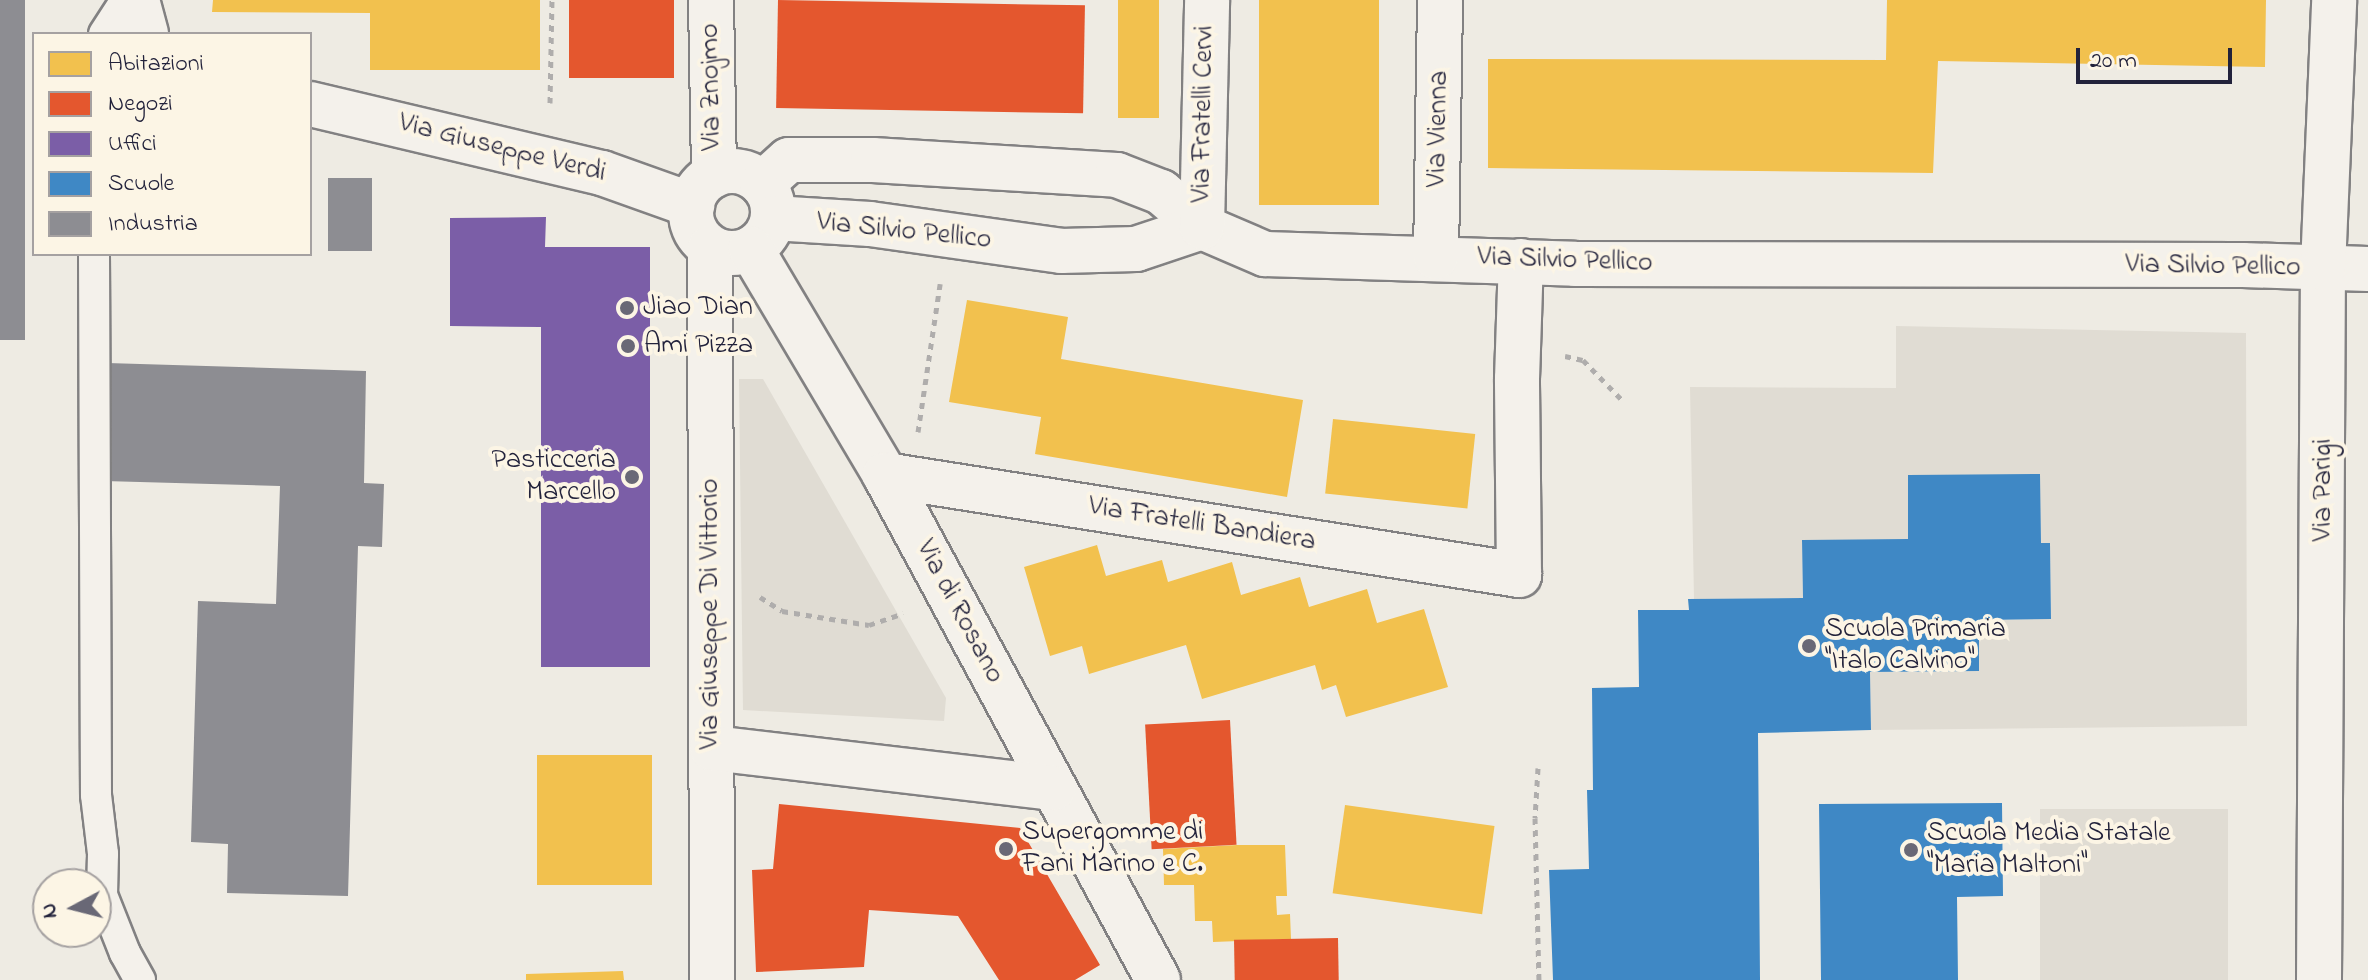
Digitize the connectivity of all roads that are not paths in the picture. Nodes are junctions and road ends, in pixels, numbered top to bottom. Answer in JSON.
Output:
{"nodes":[{"id":1,"x":126,"y":0,"type":"edge"},
{"id":2,"x":137,"y":0,"type":"edge"},
{"id":3,"x":711,"y":0,"type":"edge"},
{"id":4,"x":1207,"y":0,"type":"edge"},
{"id":5,"x":1440,"y":0,"type":"edge"},
{"id":6,"x":2334,"y":0,"type":"edge"},
{"id":7,"x":105,"y":32,"type":"edge"},
{"id":8,"x":145,"y":32,"type":"edge"},
{"id":9,"x":312,"y":104,"type":"edge"},
{"id":10,"x":703,"y":190,"type":"junction"},
{"id":11,"x":749,"y":225,"type":"junction"},
{"id":12,"x":1202,"y":227,"type":"junction"},
{"id":13,"x":94,"y":256,"type":"edge"},
{"id":14,"x":1436,"y":257,"type":"junction"},
{"id":15,"x":1521,"y":261,"type":"junction"},
{"id":16,"x":2323,"y":268,"type":"junction"},
{"id":17,"x":2368,"y":269,"type":"edge"},
{"id":18,"x":885,"y":475,"type":"junction"},
{"id":19,"x":712,"y":748,"type":"junction"},
{"id":20,"x":1054,"y":788,"type":"junction"},
{"id":21,"x":140,"y":980,"type":"edge"},
{"id":22,"x":712,"y":980,"type":"edge"},
{"id":23,"x":1158,"y":980,"type":"edge"},
{"id":24,"x":2319,"y":980,"type":"edge"}],
"edges":[{"from":1,"to":7,"type":"lane"},
{"from":2,"to":8,"type":"street"},
{"from":3,"to":10,"type":"street","name":"Via Znojmo"},
{"from":4,"to":12,"type":"street","name":"Via Fratelli Cervi"},
{"from":5,"to":14,"type":"street","name":"Via Vienna"},
{"from":6,"to":16,"type":"street","name":"Via Parigi"},
{"from":9,"to":10,"type":"street","name":"Via Giuseppe Verdi"},
{"from":10,"to":11,"type":"street","name":"Via Giuseppe Verdi"},
{"from":10,"to":11,"type":"street","name":"Via Znojmo"},
{"from":11,"to":12,"type":"street","name":"Via Silvio Pellico"},
{"from":11,"to":12,"type":"street"},
{"from":11,"to":18,"type":"street","name":"Via di Rosano"},
{"from":11,"to":19,"type":"street","name":"Via Giuseppe Di Vittorio"},
{"from":12,"to":14,"type":"street","name":"Via Silvio Pellico"},
{"from":13,"to":21,"type":"lane"},
{"from":14,"to":15,"type":"street","name":"Via Silvio Pellico"},
{"from":15,"to":16,"type":"street","name":"Via Silvio Pellico"},
{"from":15,"to":18,"type":"street","name":"Via Fratelli Bandiera"},
{"from":16,"to":17,"type":"street","name":"Via Silvio Pellico"},
{"from":16,"to":24,"type":"street","name":"Via Parigi"},
{"from":18,"to":20,"type":"street","name":"Via di Rosano"},
{"from":19,"to":20,"type":"street"},
{"from":19,"to":22,"type":"street","name":"Via Giuseppe Di Vittorio"},
{"from":20,"to":23,"type":"street","name":"Via di Rosano"}]}
